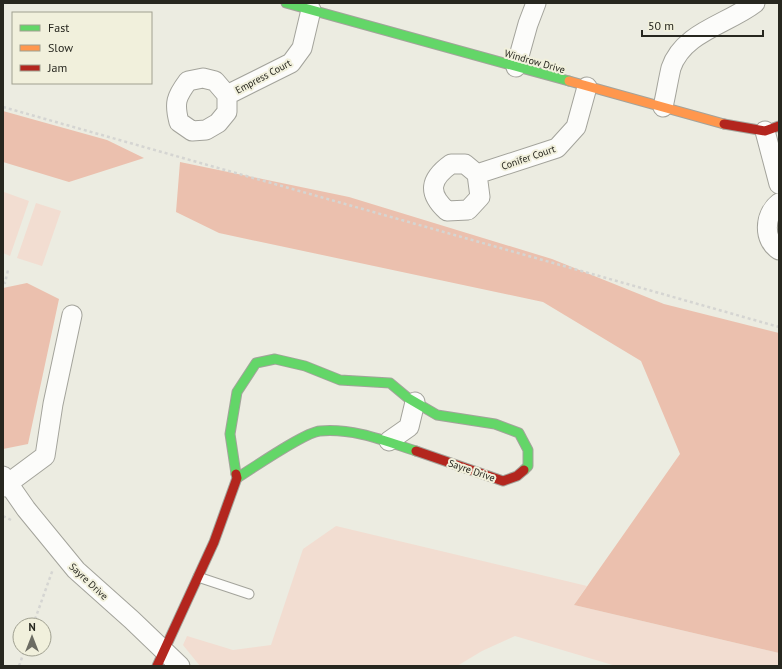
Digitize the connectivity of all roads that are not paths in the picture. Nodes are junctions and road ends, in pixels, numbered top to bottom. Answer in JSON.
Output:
{"nodes":[{"id":1,"x":286,"y":3,"type":"edge"},
{"id":2,"x":536,"y":3,"type":"edge"},
{"id":3,"x":755,"y":3,"type":"edge"},
{"id":4,"x":311,"y":10,"type":"junction"},
{"id":5,"x":516,"y":67,"type":"junction"},
{"id":6,"x":587,"y":86,"type":"junction"},
{"id":7,"x":227,"y":95,"type":"dead end"},
{"id":8,"x":663,"y":107,"type":"junction"},
{"id":9,"x":772,"y":129,"type":"edge"},
{"id":10,"x":477,"y":174,"type":"dead end"},
{"id":11,"x":779,"y":184,"type":"edge"},
{"id":12,"x":779,"y":203,"type":"edge"},
{"id":13,"x":779,"y":250,"type":"edge"},
{"id":14,"x":72,"y":315,"type":"dead end"},
{"id":15,"x":415,"y":402,"type":"junction"},
{"id":16,"x":389,"y":442,"type":"junction"},
{"id":17,"x":237,"y":478,"type":"junction"},
{"id":18,"x":5,"y":482,"type":"edge"},
{"id":19,"x":198,"y":577,"type":"junction"},
{"id":20,"x":249,"y":594,"type":"dead end"},
{"id":21,"x":161,"y":658,"type":"edge"},
{"id":22,"x":180,"y":666,"type":"edge"}],
"edges":[{"from":1,"to":4,"type":"street","name":"Windrow Drive"},
{"from":2,"to":5,"type":"street"},
{"from":3,"to":8,"type":"street"},
{"from":4,"to":5,"type":"street","name":"Windrow Drive"},
{"from":4,"to":7,"type":"street","name":"Empress Court"},
{"from":5,"to":6,"type":"street","name":"Windrow Drive"},
{"from":6,"to":8,"type":"street","name":"Windrow Drive"},
{"from":6,"to":10,"type":"street","name":"Conifer Court"},
{"from":8,"to":9,"type":"street","name":"Windrow Drive"},
{"from":9,"to":11,"type":"street"},
{"from":12,"to":13,"type":"street"},
{"from":14,"to":18,"type":"street","name":"Sayre Drive"},
{"from":15,"to":16,"type":"street"},
{"from":15,"to":16,"type":"street","name":"Sayre Drive"},
{"from":15,"to":17,"type":"street","name":"Sayre Drive"},
{"from":16,"to":17,"type":"street","name":"Sayre Drive"},
{"from":17,"to":19,"type":"street","name":"Sayre Drive"},
{"from":18,"to":21,"type":"street","name":"Sayre Drive"},
{"from":19,"to":20,"type":"lane"},
{"from":19,"to":21,"type":"street","name":"Sayre Drive"},
{"from":21,"to":22,"type":"street","name":"Sayre Drive"}]}
